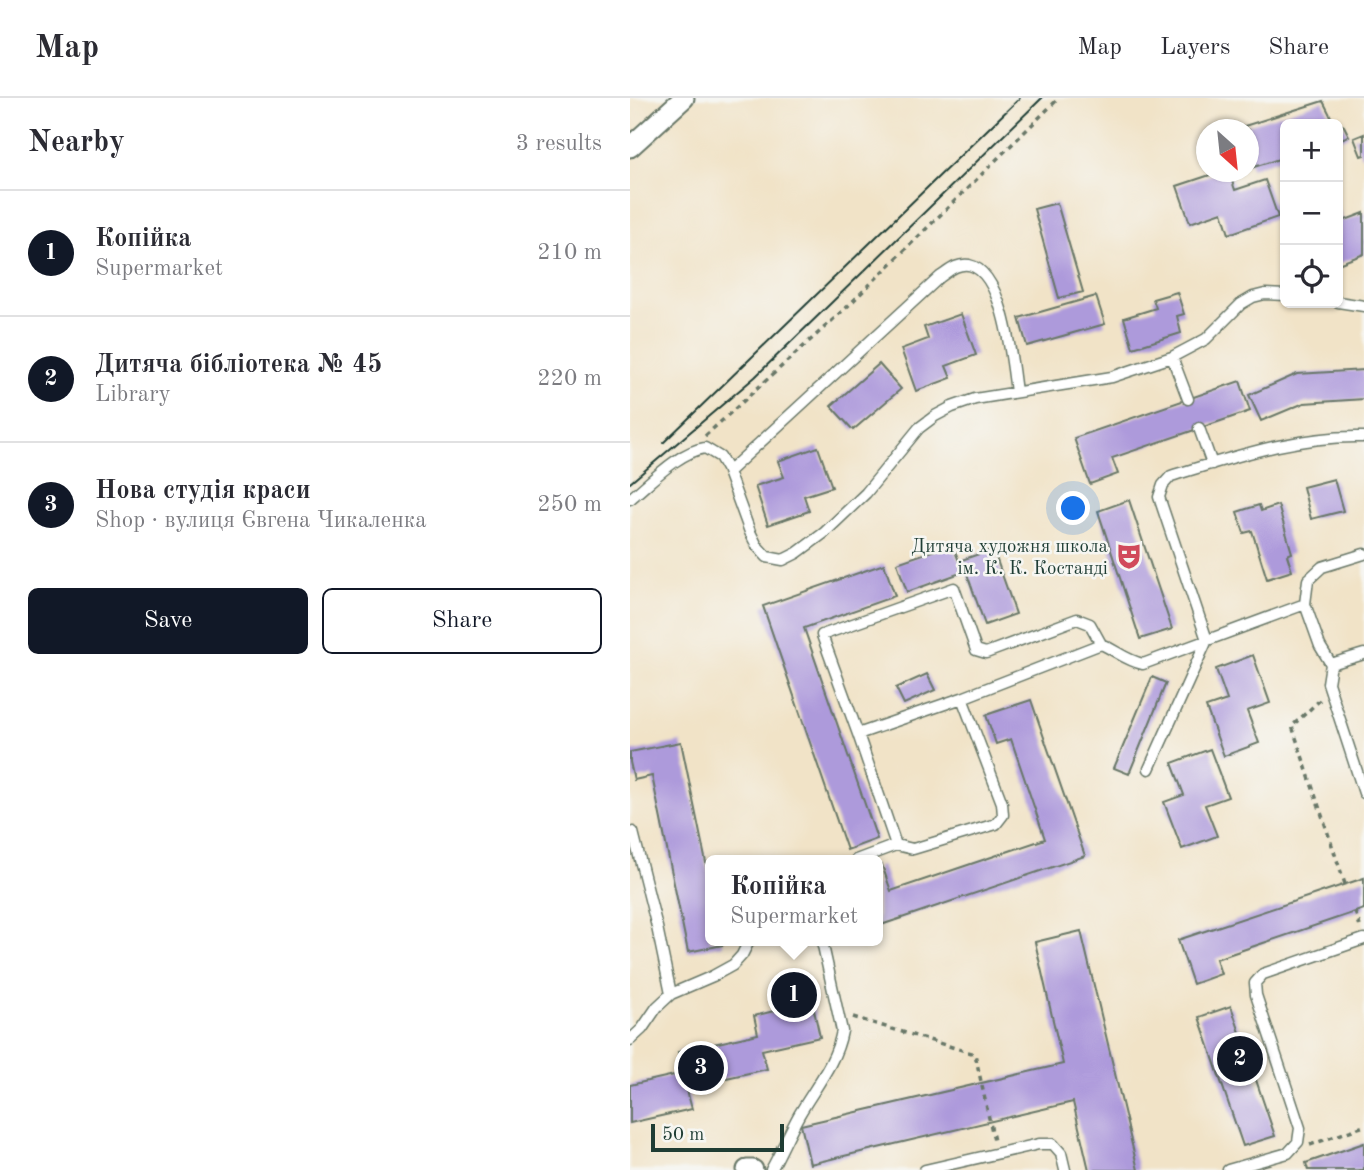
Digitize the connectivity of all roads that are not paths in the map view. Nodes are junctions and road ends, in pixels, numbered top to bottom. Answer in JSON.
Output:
{"nodes":[{"id":1,"x":684,"y":98,"type":"edge"},
{"id":2,"x":633,"y":139,"type":"edge"},
{"id":3,"x":1280,"y":295,"type":"edge"},
{"id":4,"x":1343,"y":303,"type":"edge"},
{"id":5,"x":1364,"y":306,"type":"edge"},
{"id":6,"x":1172,"y":357,"type":"junction"},
{"id":7,"x":1016,"y":392,"type":"junction"},
{"id":8,"x":1188,"y":399,"type":"dead end"},
{"id":9,"x":1199,"y":428,"type":"dead end"},
{"id":10,"x":1364,"y":437,"type":"edge"},
{"id":11,"x":1212,"y":464,"type":"junction"},
{"id":12,"x":728,"y":471,"type":"junction"},
{"id":13,"x":630,"y":499,"type":"edge"},
{"id":14,"x":1364,"y":554,"type":"edge"},
{"id":15,"x":1305,"y":604,"type":"junction"},
{"id":16,"x":1207,"y":640,"type":"junction"},
{"id":17,"x":1101,"y":644,"type":"junction"},
{"id":18,"x":1364,"y":653,"type":"edge"},
{"id":19,"x":1331,"y":664,"type":"junction"},
{"id":20,"x":962,"y":698,"type":"junction"},
{"id":21,"x":859,"y":734,"type":"junction"},
{"id":22,"x":1149,"y":769,"type":"dead end"},
{"id":23,"x":1364,"y":793,"type":"edge"},
{"id":24,"x":633,"y":832,"type":"dead end"},
{"id":25,"x":896,"y":845,"type":"junction"},
{"id":26,"x":869,"y":855,"type":"edge"},
{"id":27,"x":1364,"y":939,"type":"edge"},
{"id":28,"x":746,"y":946,"type":"edge"},
{"id":29,"x":823,"y":946,"type":"edge"},
{"id":30,"x":671,"y":994,"type":"junction"},
{"id":31,"x":630,"y":1040,"type":"edge"},
{"id":32,"x":747,"y":1170,"type":"edge"},
{"id":33,"x":753,"y":1170,"type":"edge"},
{"id":34,"x":771,"y":1170,"type":"edge"},
{"id":35,"x":925,"y":1170,"type":"edge"},
{"id":36,"x":1065,"y":1170,"type":"edge"},
{"id":37,"x":1228,"y":1170,"type":"edge"}],
"edges":[{"from":1,"to":2,"type":"street"},
{"from":3,"to":6,"type":"lane"},
{"from":4,"to":5,"type":"lane"},
{"from":6,"to":7,"type":"lane"},
{"from":6,"to":8,"type":"lane"},
{"from":7,"to":12,"type":"lane"},
{"from":7,"to":12,"type":"lane"},
{"from":9,"to":11,"type":"lane"},
{"from":10,"to":11,"type":"lane"},
{"from":11,"to":16,"type":"lane"},
{"from":12,"to":13,"type":"lane"},
{"from":14,"to":15,"type":"lane"},
{"from":15,"to":16,"type":"lane"},
{"from":15,"to":19,"type":"lane"},
{"from":16,"to":17,"type":"lane"},
{"from":16,"to":22,"type":"lane"},
{"from":17,"to":20,"type":"lane"},
{"from":17,"to":21,"type":"lane"},
{"from":18,"to":19,"type":"lane"},
{"from":19,"to":23,"type":"lane"},
{"from":20,"to":21,"type":"lane"},
{"from":20,"to":25,"type":"lane"},
{"from":21,"to":25,"type":"lane"},
{"from":24,"to":30,"type":"lane"},
{"from":25,"to":26,"type":"lane"},
{"from":27,"to":37,"type":"lane"},
{"from":28,"to":30,"type":"lane"},
{"from":29,"to":34,"type":"lane"},
{"from":30,"to":31,"type":"lane"},
{"from":32,"to":33,"type":"street"},
{"from":35,"to":36,"type":"lane"}]}
